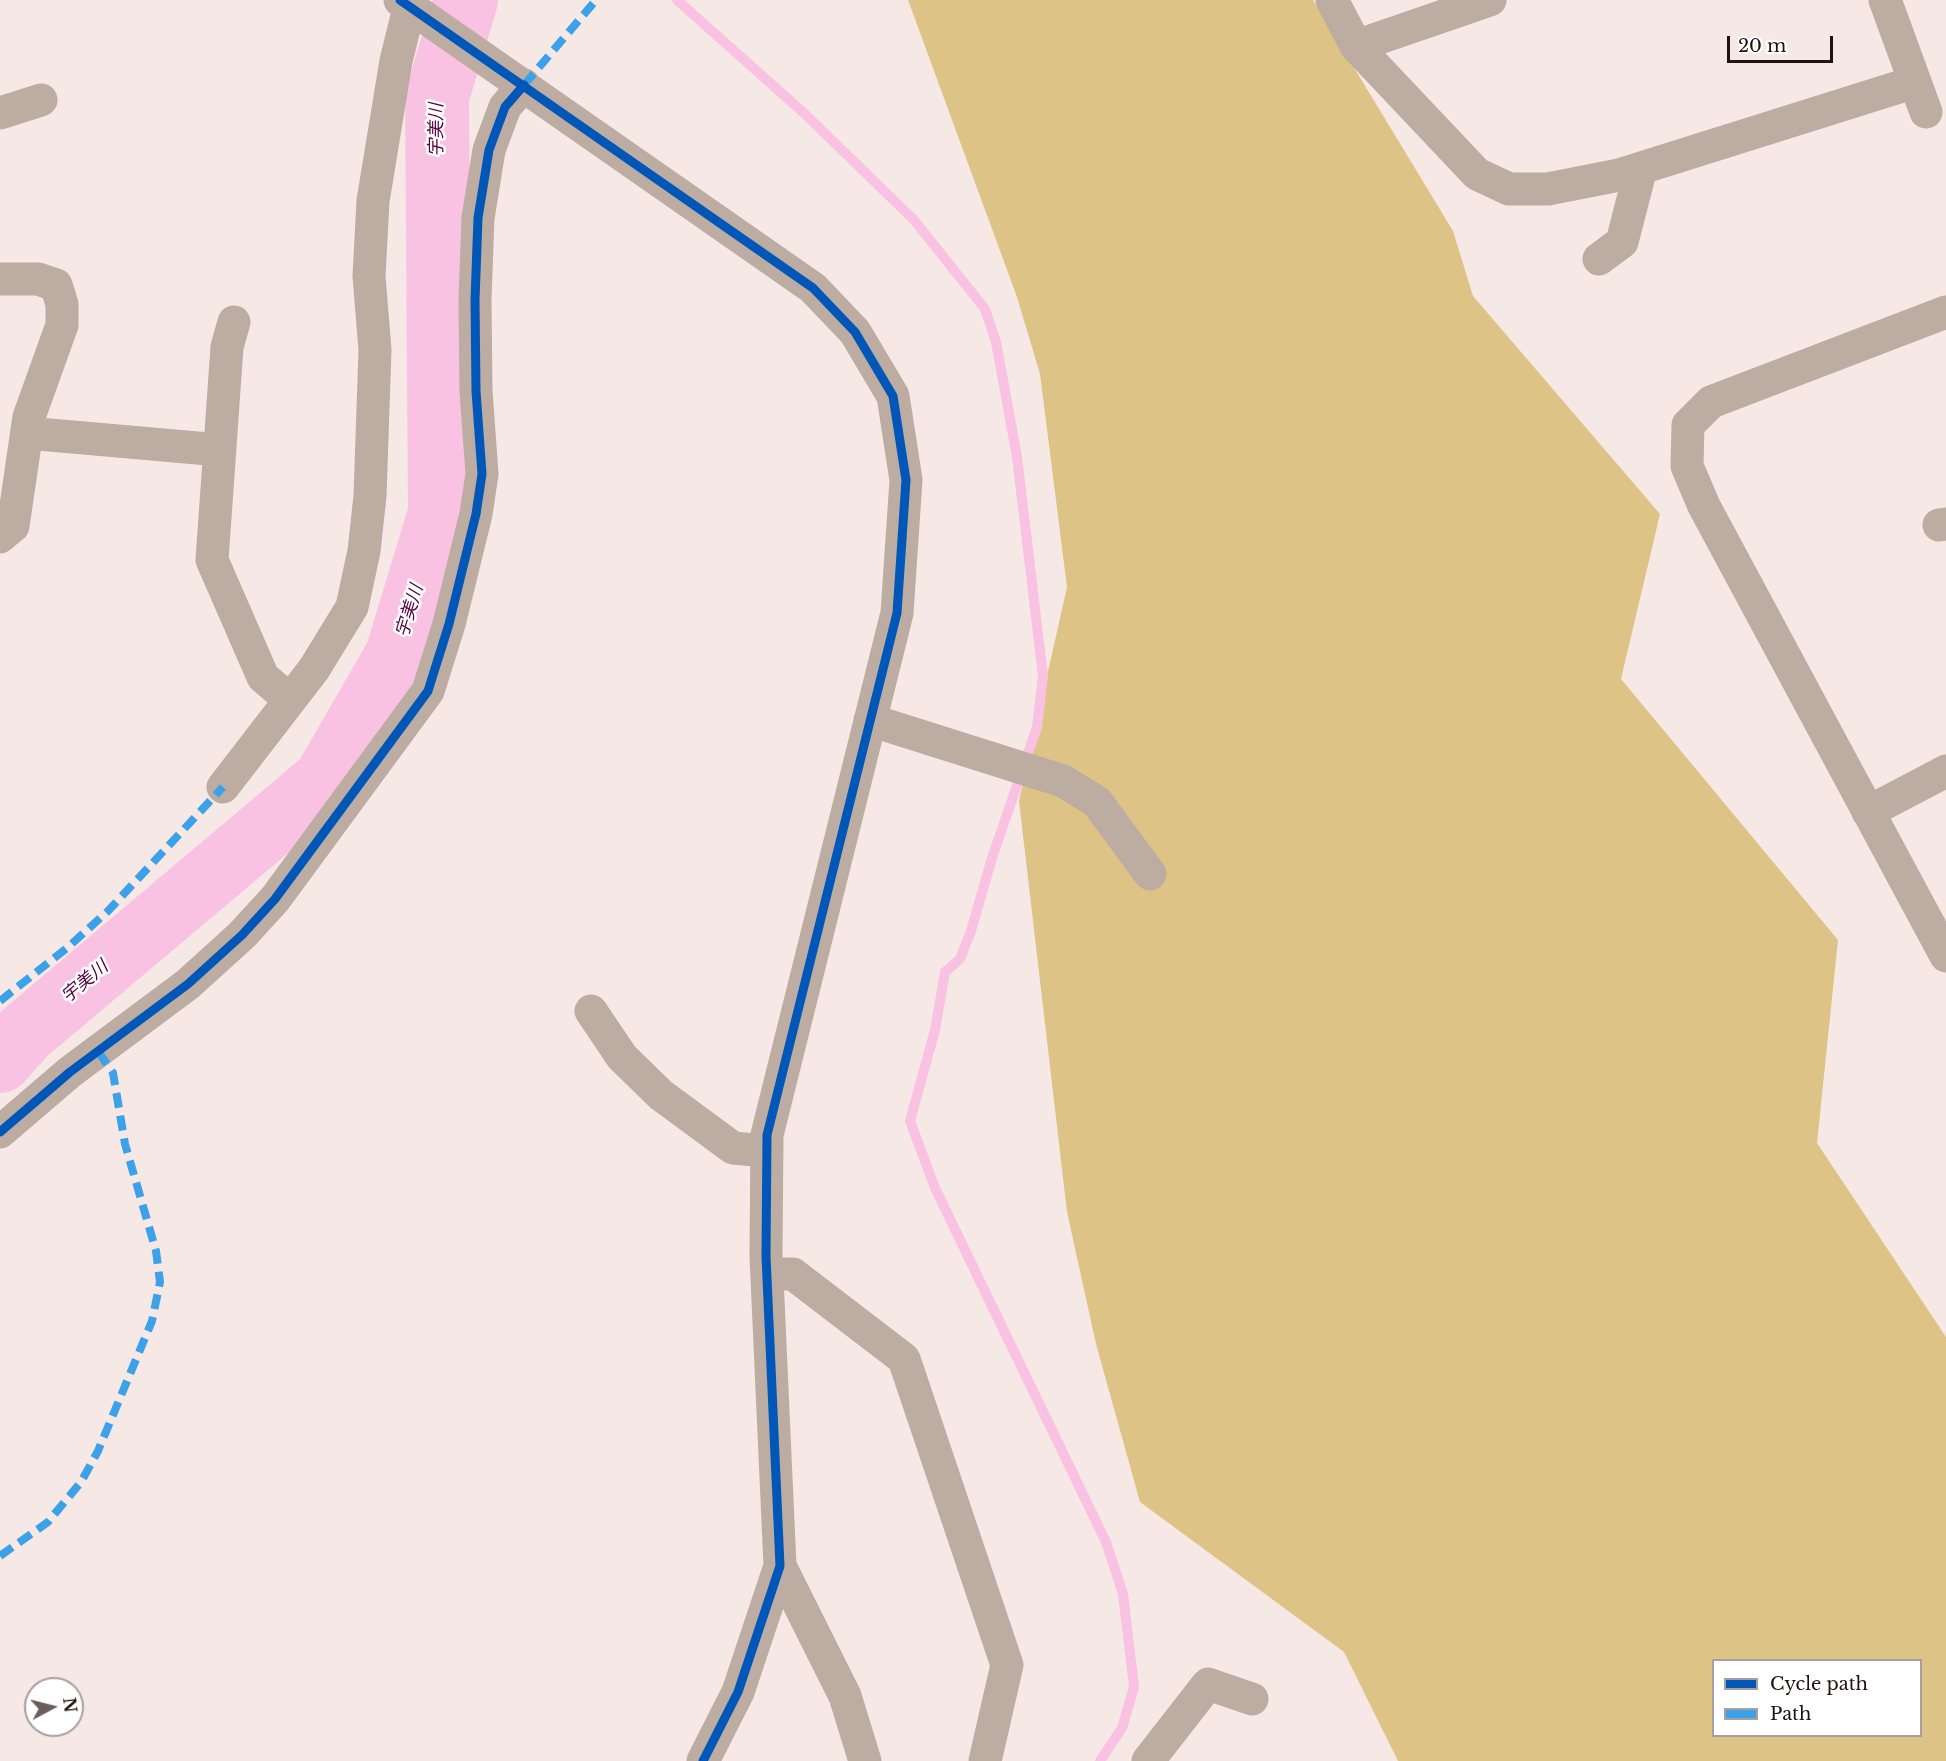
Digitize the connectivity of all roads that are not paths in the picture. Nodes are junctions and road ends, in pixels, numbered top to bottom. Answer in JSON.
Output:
{"nodes":[{"id":1,"x":1332,"y":0,"type":"edge"},
{"id":2,"x":1885,"y":0,"type":"edge"},
{"id":3,"x":1473,"y":3,"type":"edge"},
{"id":4,"x":411,"y":6,"type":"edge"},
{"id":5,"x":1356,"y":46,"type":"junction"},
{"id":6,"x":518,"y":81,"type":"junction"},
{"id":7,"x":1915,"y":81,"type":"junction"},
{"id":8,"x":41,"y":100,"type":"dead end"},
{"id":9,"x":1,"y":109,"type":"edge"},
{"id":10,"x":1926,"y":112,"type":"dead end"},
{"id":11,"x":1641,"y":168,"type":"junction"},
{"id":12,"x":1599,"y":259,"type":"dead end"},
{"id":13,"x":0,"y":279,"type":"edge"},
{"id":14,"x":1946,"y":312,"type":"edge"},
{"id":15,"x":234,"y":321,"type":"dead end"},
{"id":16,"x":27,"y":433,"type":"junction"},
{"id":17,"x":220,"y":450,"type":"junction"},
{"id":18,"x":0,"y":537,"type":"edge"},
{"id":19,"x":290,"y":700,"type":"junction"},
{"id":20,"x":870,"y":720,"type":"junction"},
{"id":21,"x":1946,"y":771,"type":"edge"},
{"id":22,"x":223,"y":787,"type":"dead end"},
{"id":23,"x":1868,"y":812,"type":"junction"},
{"id":24,"x":1150,"y":874,"type":"dead end"},
{"id":25,"x":1946,"y":956,"type":"edge"},
{"id":26,"x":591,"y":1011,"type":"dead end"},
{"id":27,"x":0,"y":1132,"type":"edge"},
{"id":28,"x":766,"y":1151,"type":"junction"},
{"id":29,"x":767,"y":1274,"type":"junction"},
{"id":30,"x":780,"y":1566,"type":"junction"},
{"id":31,"x":1252,"y":1699,"type":"dead end"},
{"id":32,"x":704,"y":1761,"type":"edge"},
{"id":33,"x":865,"y":1761,"type":"edge"},
{"id":34,"x":985,"y":1761,"type":"edge"},
{"id":35,"x":1148,"y":1761,"type":"edge"}],
"edges":[{"from":1,"to":5,"type":"street"},
{"from":2,"to":7,"type":"street"},
{"from":3,"to":5,"type":"street"},
{"from":4,"to":6,"type":"street"},
{"from":4,"to":19,"type":"street"},
{"from":5,"to":11,"type":"street"},
{"from":6,"to":20,"type":"street"},
{"from":6,"to":27,"type":"street"},
{"from":7,"to":10,"type":"street"},
{"from":7,"to":11,"type":"street"},
{"from":8,"to":9,"type":"street"},
{"from":11,"to":12,"type":"street"},
{"from":13,"to":16,"type":"street"},
{"from":14,"to":23,"type":"street"},
{"from":15,"to":17,"type":"street"},
{"from":16,"to":17,"type":"street"},
{"from":16,"to":18,"type":"street"},
{"from":17,"to":19,"type":"street"},
{"from":19,"to":22,"type":"street"},
{"from":20,"to":24,"type":"street"},
{"from":20,"to":28,"type":"street"},
{"from":21,"to":23,"type":"street"},
{"from":23,"to":25,"type":"street"},
{"from":26,"to":28,"type":"street"},
{"from":28,"to":29,"type":"street"},
{"from":29,"to":30,"type":"street"},
{"from":29,"to":34,"type":"street"},
{"from":30,"to":32,"type":"street"},
{"from":30,"to":33,"type":"street"},
{"from":31,"to":35,"type":"street"}]}
